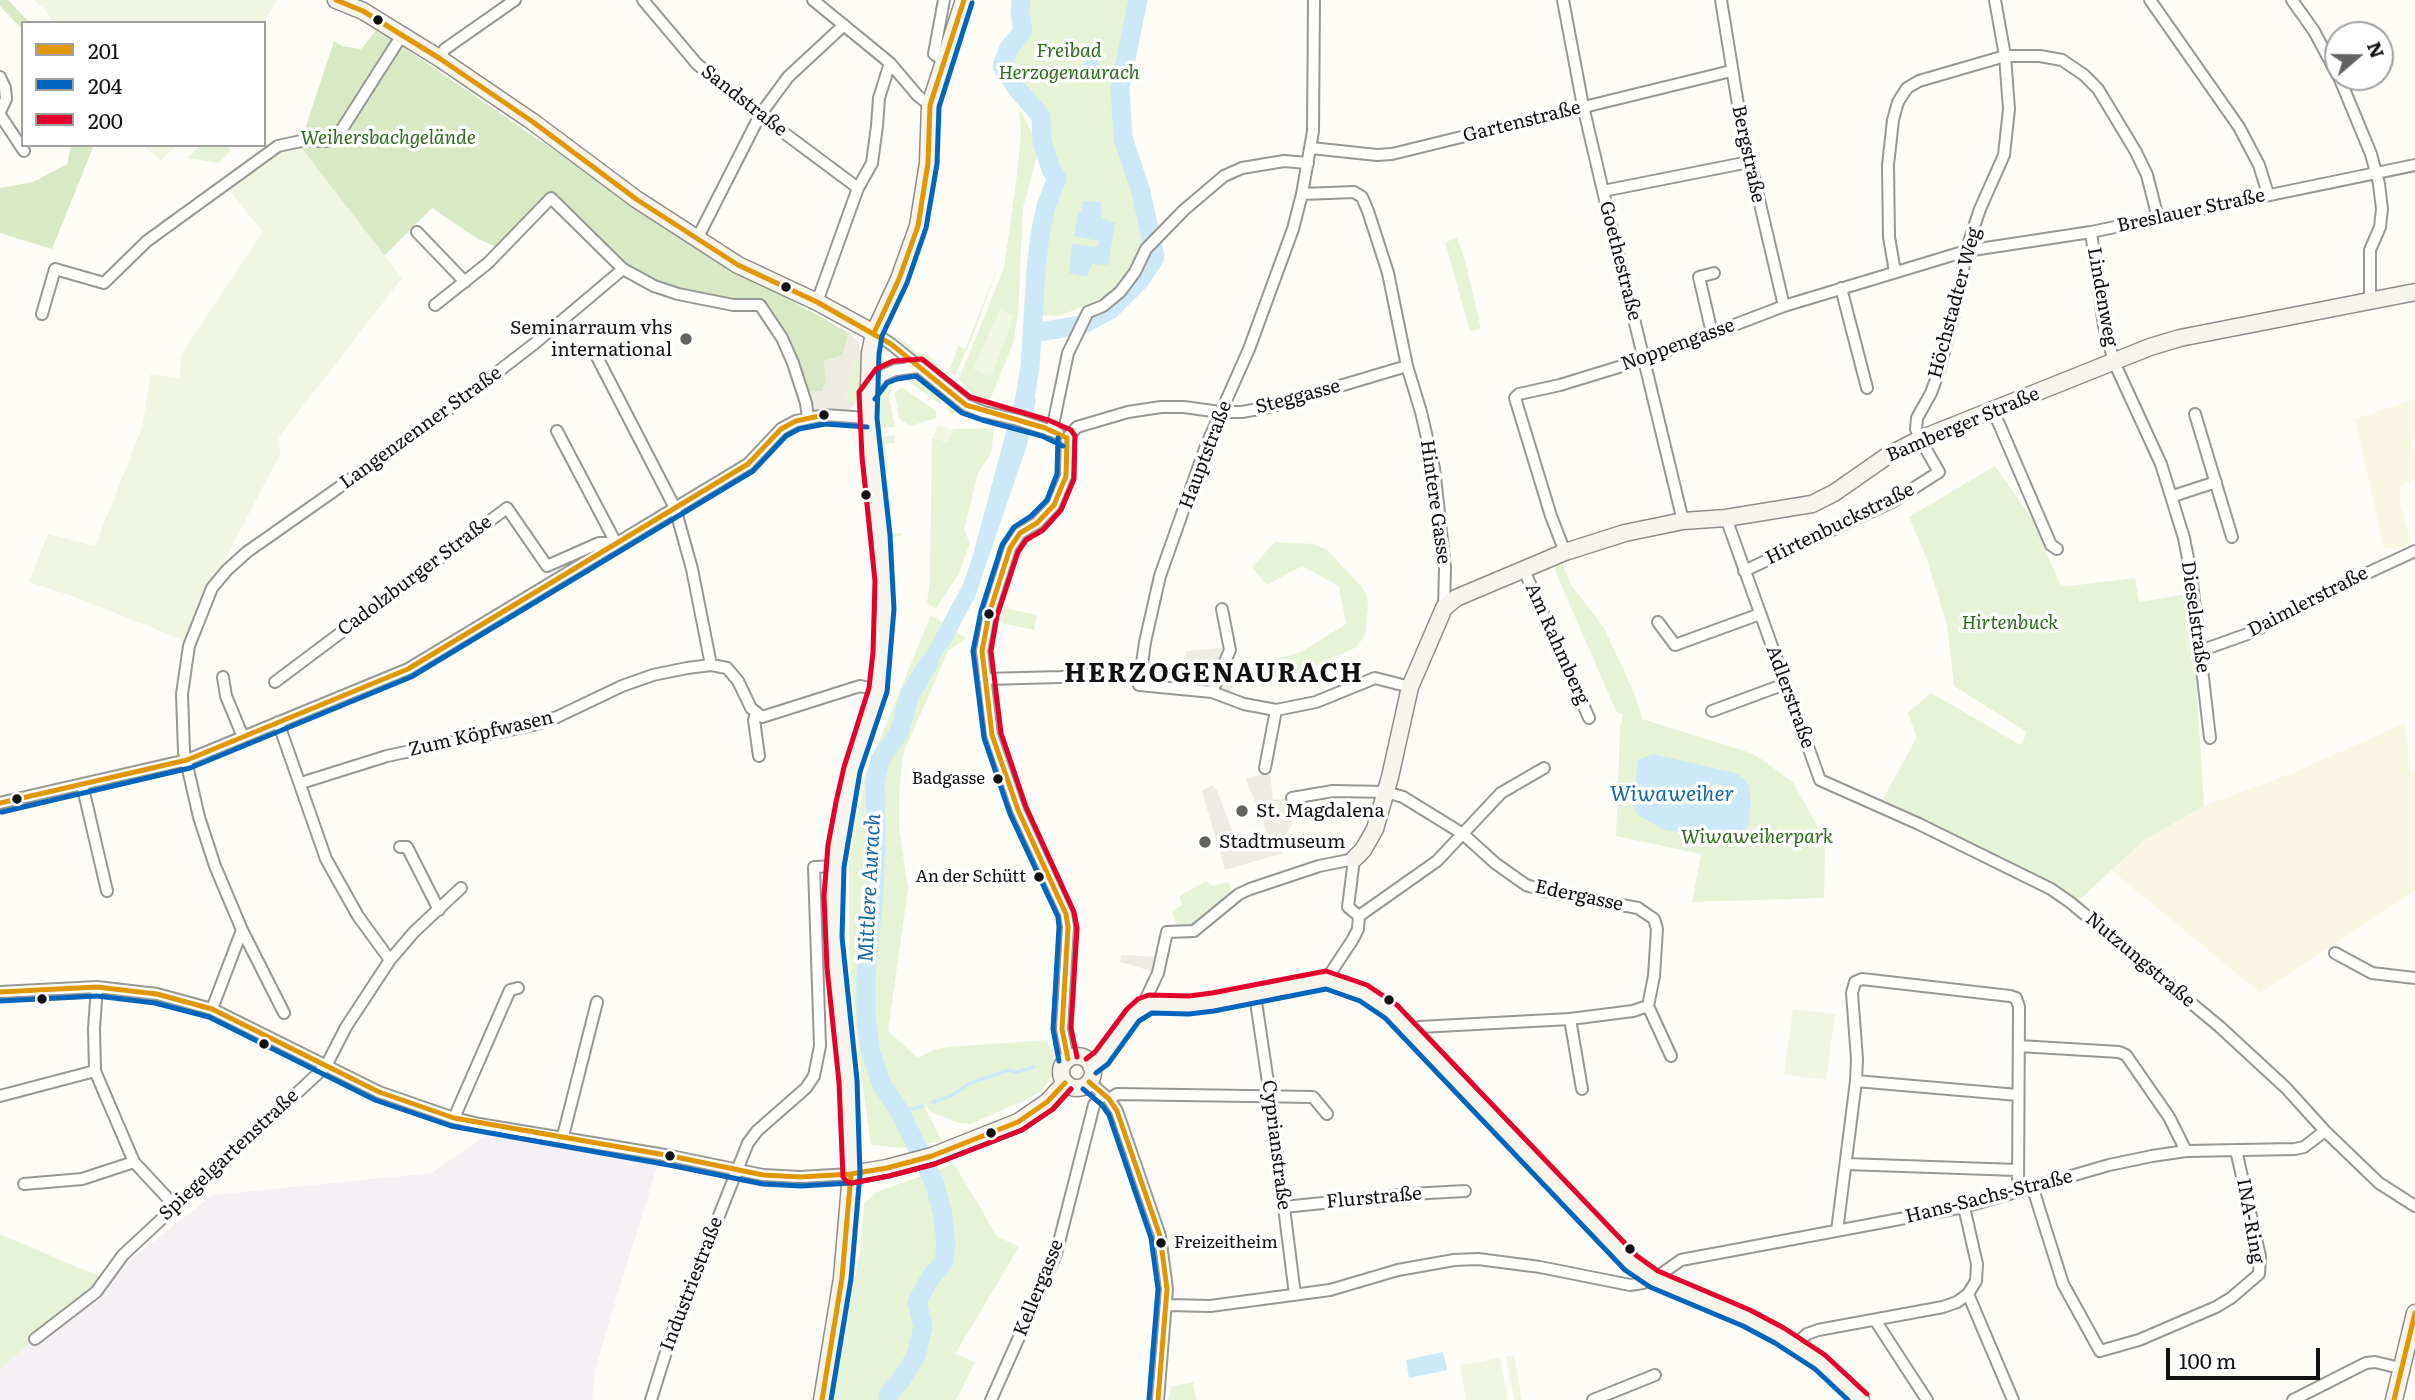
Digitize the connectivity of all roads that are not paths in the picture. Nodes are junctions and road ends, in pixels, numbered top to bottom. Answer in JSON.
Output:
{"nodes":[{"id":1,"x":515,"y":0,"type":"edge"},
{"id":2,"x":643,"y":0,"type":"edge"},
{"id":3,"x":813,"y":0,"type":"edge"},
{"id":4,"x":944,"y":0,"type":"edge"},
{"id":5,"x":964,"y":0,"type":"edge"},
{"id":6,"x":1314,"y":0,"type":"edge"},
{"id":7,"x":1563,"y":0,"type":"edge"},
{"id":8,"x":1721,"y":0,"type":"edge"},
{"id":9,"x":1995,"y":0,"type":"edge"},
{"id":10,"x":2150,"y":0,"type":"edge"},
{"id":11,"x":2292,"y":0,"type":"edge"},
{"id":12,"x":341,"y":1,"type":"edge"},
{"id":13,"x":844,"y":25,"type":"junction"},
{"id":14,"x":402,"y":35,"type":"junction"},
{"id":15,"x":2324,"y":49,"type":"edge"},
{"id":16,"x":2005,"y":56,"type":"junction"},
{"id":17,"x":439,"y":58,"type":"junction"},
{"id":18,"x":944,"y":61,"type":"junction"},
{"id":19,"x":890,"y":63,"type":"junction"},
{"id":20,"x":1731,"y":71,"type":"junction"},
{"id":21,"x":0,"y":77,"type":"edge"},
{"id":22,"x":2344,"y":91,"type":"edge"},
{"id":23,"x":930,"y":105,"type":"junction"},
{"id":24,"x":1583,"y":106,"type":"junction"},
{"id":25,"x":0,"y":113,"type":"edge"},
{"id":26,"x":760,"y":116,"type":"junction"},
{"id":27,"x":21,"y":146,"type":"edge"},
{"id":28,"x":21,"y":147,"type":"edge"},
{"id":29,"x":1311,"y":148,"type":"junction"},
{"id":30,"x":24,"y":151,"type":"dead end"},
{"id":31,"x":1749,"y":162,"type":"junction"},
{"id":32,"x":1308,"y":163,"type":"junction"},
{"id":33,"x":2415,"y":165,"type":"edge"},
{"id":34,"x":2376,"y":172,"type":"junction"},
{"id":35,"x":858,"y":188,"type":"junction"},
{"id":36,"x":1603,"y":191,"type":"junction"},
{"id":37,"x":1302,"y":194,"type":"junction"},
{"id":38,"x":2268,"y":194,"type":"junction"},
{"id":39,"x":2158,"y":218,"type":"junction"},
{"id":40,"x":417,"y":232,"type":"dead end"},
{"id":41,"x":2091,"y":232,"type":"junction"},
{"id":42,"x":697,"y":239,"type":"junction"},
{"id":43,"x":1966,"y":251,"type":"junction"},
{"id":44,"x":623,"y":269,"type":"junction"},
{"id":45,"x":1895,"y":272,"type":"junction"},
{"id":46,"x":1714,"y":273,"type":"dead end"},
{"id":47,"x":465,"y":282,"type":"junction"},
{"id":48,"x":1841,"y":288,"type":"junction"},
{"id":49,"x":2415,"y":292,"type":"edge"},
{"id":50,"x":2370,"y":300,"type":"junction"},
{"id":51,"x":817,"y":302,"type":"junction"},
{"id":52,"x":435,"y":305,"type":"dead end"},
{"id":53,"x":1784,"y":306,"type":"junction"},
{"id":54,"x":42,"y":314,"type":"dead end"},
{"id":55,"x":874,"y":333,"type":"junction"},
{"id":56,"x":1712,"y":333,"type":"junction"},
{"id":57,"x":596,"y":355,"type":"dead end"},
{"id":58,"x":1645,"y":359,"type":"junction"},
{"id":59,"x":2114,"y":362,"type":"junction"},
{"id":60,"x":1407,"y":366,"type":"junction"},
{"id":61,"x":919,"y":367,"type":"junction"},
{"id":62,"x":1867,"y":387,"type":"dead end"},
{"id":63,"x":868,"y":393,"type":"junction"},
{"id":64,"x":1993,"y":410,"type":"junction"},
{"id":65,"x":1220,"y":412,"type":"junction"},
{"id":66,"x":2195,"y":414,"type":"dead end"},
{"id":67,"x":807,"y":418,"type":"junction"},
{"id":68,"x":869,"y":418,"type":"junction"},
{"id":69,"x":1049,"y":429,"type":"junction"},
{"id":70,"x":557,"y":431,"type":"dead end"},
{"id":71,"x":1067,"y":438,"type":"junction"},
{"id":72,"x":1920,"y":439,"type":"junction"},
{"id":73,"x":2216,"y":482,"type":"junction"},
{"id":74,"x":2173,"y":496,"type":"junction"},
{"id":75,"x":675,"y":508,"type":"junction"},
{"id":76,"x":1726,"y":517,"type":"junction"},
{"id":77,"x":1683,"y":521,"type":"junction"},
{"id":78,"x":2232,"y":537,"type":"dead end"},
{"id":79,"x":616,"y":543,"type":"junction"},
{"id":80,"x":2057,"y":549,"type":"dead end"},
{"id":81,"x":2415,"y":551,"type":"edge"},
{"id":82,"x":1565,"y":552,"type":"junction"},
{"id":83,"x":1524,"y":570,"type":"junction"},
{"id":84,"x":1744,"y":571,"type":"junction"},
{"id":85,"x":1444,"y":608,"type":"junction"},
{"id":86,"x":1222,"y":609,"type":"dead end"},
{"id":87,"x":1760,"y":614,"type":"junction"},
{"id":88,"x":1658,"y":622,"type":"dead end"},
{"id":89,"x":2200,"y":651,"type":"junction"},
{"id":90,"x":711,"y":665,"type":"junction"},
{"id":91,"x":223,"y":677,"type":"dead end"},
{"id":92,"x":985,"y":679,"type":"junction"},
{"id":93,"x":1139,"y":680,"type":"junction"},
{"id":94,"x":275,"y":682,"type":"dead end"},
{"id":95,"x":1785,"y":684,"type":"junction"},
{"id":96,"x":1410,"y":687,"type":"junction"},
{"id":97,"x":878,"y":690,"type":"junction"},
{"id":98,"x":1212,"y":692,"type":"junction"},
{"id":99,"x":1276,"y":710,"type":"junction"},
{"id":100,"x":1712,"y":711,"type":"dead end"},
{"id":101,"x":756,"y":713,"type":"junction"},
{"id":102,"x":1589,"y":718,"type":"dead end"},
{"id":103,"x":278,"y":722,"type":"junction"},
{"id":104,"x":243,"y":737,"type":"junction"},
{"id":105,"x":2210,"y":738,"type":"dead end"},
{"id":106,"x":759,"y":756,"type":"dead end"},
{"id":107,"x":187,"y":760,"type":"junction"},
{"id":108,"x":1265,"y":768,"type":"dead end"},
{"id":109,"x":1544,"y":768,"type":"dead end"},
{"id":110,"x":1820,"y":780,"type":"joint"},
{"id":111,"x":301,"y":783,"type":"junction"},
{"id":112,"x":82,"y":784,"type":"junction"},
{"id":113,"x":1386,"y":792,"type":"junction"},
{"id":114,"x":1292,"y":798,"type":"dead end"},
{"id":115,"x":0,"y":803,"type":"edge"},
{"id":116,"x":1463,"y":834,"type":"junction"},
{"id":117,"x":400,"y":847,"type":"dead end"},
{"id":118,"x":1354,"y":859,"type":"junction"},
{"id":119,"x":835,"y":866,"type":"junction"},
{"id":120,"x":461,"y":888,"type":"dead end"},
{"id":121,"x":107,"y":891,"type":"dead end"},
{"id":122,"x":439,"y":910,"type":"junction"},
{"id":123,"x":1359,"y":916,"type":"junction"},
{"id":124,"x":242,"y":930,"type":"junction"},
{"id":125,"x":2335,"y":953,"type":"dead end"},
{"id":126,"x":390,"y":960,"type":"junction"},
{"id":127,"x":2415,"y":978,"type":"edge"},
{"id":128,"x":1326,"y":980,"type":"junction"},
{"id":129,"x":97,"y":987,"type":"junction"},
{"id":130,"x":518,"y":988,"type":"dead end"},
{"id":131,"x":0,"y":992,"type":"edge"},
{"id":132,"x":1255,"y":995,"type":"junction"},
{"id":133,"x":597,"y":1002,"type":"dead end"},
{"id":134,"x":1648,"y":1006,"type":"junction"},
{"id":135,"x":1142,"y":1007,"type":"junction"},
{"id":136,"x":212,"y":1010,"type":"junction"},
{"id":137,"x":284,"y":1013,"type":"dead end"},
{"id":138,"x":1570,"y":1019,"type":"junction"},
{"id":139,"x":1408,"y":1032,"type":"junction"},
{"id":140,"x":2019,"y":1046,"type":"junction"},
{"id":141,"x":1671,"y":1056,"type":"dead end"},
{"id":142,"x":1068,"y":1059,"type":"junction"},
{"id":143,"x":326,"y":1066,"type":"junction"},
{"id":144,"x":95,"y":1071,"type":"junction"},
{"id":145,"x":1090,"y":1074,"type":"junction"},
{"id":146,"x":1856,"y":1081,"type":"junction"},
{"id":147,"x":1065,"y":1083,"type":"junction"},
{"id":148,"x":1582,"y":1089,"type":"dead end"},
{"id":149,"x":2018,"y":1095,"type":"junction"},
{"id":150,"x":0,"y":1096,"type":"edge"},
{"id":151,"x":1106,"y":1096,"type":"junction"},
{"id":152,"x":1270,"y":1096,"type":"junction"},
{"id":153,"x":1327,"y":1114,"type":"dead end"},
{"id":154,"x":454,"y":1118,"type":"junction"},
{"id":155,"x":2325,"y":1131,"type":"junction"},
{"id":156,"x":563,"y":1136,"type":"junction"},
{"id":157,"x":2236,"y":1150,"type":"junction"},
{"id":158,"x":2186,"y":1151,"type":"junction"},
{"id":159,"x":134,"y":1163,"type":"junction"},
{"id":160,"x":1846,"y":1164,"type":"junction"},
{"id":161,"x":735,"y":1170,"type":"junction"},
{"id":162,"x":2017,"y":1170,"type":"junction"},
{"id":163,"x":851,"y":1174,"type":"junction"},
{"id":164,"x":24,"y":1184,"type":"dead end"},
{"id":165,"x":2033,"y":1189,"type":"junction"},
{"id":166,"x":1465,"y":1191,"type":"dead end"},
{"id":167,"x":2018,"y":1191,"type":"junction"},
{"id":168,"x":174,"y":1205,"type":"junction"},
{"id":169,"x":2415,"y":1206,"type":"edge"},
{"id":170,"x":1284,"y":1207,"type":"junction"},
{"id":171,"x":1965,"y":1207,"type":"junction"},
{"id":172,"x":1837,"y":1231,"type":"junction"},
{"id":173,"x":1654,"y":1279,"type":"junction"},
{"id":174,"x":1968,"y":1294,"type":"junction"},
{"id":175,"x":1294,"y":1295,"type":"junction"},
{"id":176,"x":1167,"y":1305,"type":"junction"},
{"id":177,"x":2415,"y":1313,"type":"edge"},
{"id":178,"x":1875,"y":1320,"type":"junction"},
{"id":179,"x":35,"y":1339,"type":"dead end"},
{"id":180,"x":1795,"y":1345,"type":"junction"},
{"id":181,"x":2400,"y":1368,"type":"junction"},
{"id":182,"x":1656,"y":1375,"type":"dead end"},
{"id":183,"x":651,"y":1400,"type":"edge"},
{"id":184,"x":822,"y":1400,"type":"edge"},
{"id":185,"x":991,"y":1400,"type":"edge"},
{"id":186,"x":1158,"y":1400,"type":"edge"},
{"id":187,"x":1593,"y":1400,"type":"edge"},
{"id":188,"x":1861,"y":1400,"type":"edge"},
{"id":189,"x":1927,"y":1400,"type":"edge"},
{"id":190,"x":2013,"y":1400,"type":"edge"},
{"id":191,"x":2293,"y":1400,"type":"edge"},
{"id":192,"x":2394,"y":1400,"type":"edge"}],
"edges":[{"from":1,"to":17,"type":"street"},
{"from":2,"to":26,"type":"street","name":"Sandstraße"},
{"from":3,"to":13,"type":"street"},
{"from":4,"to":18,"type":"street"},
{"from":5,"to":18,"type":"street"},
{"from":6,"to":29,"type":"street","name":"Hauptstraße"},
{"from":7,"to":24,"type":"street","name":"Goethestraße"},
{"from":8,"to":20,"type":"street","name":"Bergstraße"},
{"from":9,"to":16,"type":"street","name":"Höchstadter Weg"},
{"from":10,"to":38,"type":"street"},
{"from":11,"to":15,"type":"street"},
{"from":12,"to":14,"type":"street"},
{"from":13,"to":19,"type":"street"},
{"from":13,"to":26,"type":"street"},
{"from":14,"to":17,"type":"street"},
{"from":14,"to":54,"type":"street"},
{"from":16,"to":39,"type":"street"},
{"from":16,"to":43,"type":"street","name":"Höchstadter Weg"},
{"from":16,"to":45,"type":"street"},
{"from":17,"to":42,"type":"street"},
{"from":18,"to":23,"type":"street"},
{"from":19,"to":23,"type":"street"},
{"from":19,"to":35,"type":"street"},
{"from":20,"to":24,"type":"street","name":"Gartenstraße"},
{"from":20,"to":31,"type":"street","name":"Bergstraße"},
{"from":21,"to":25,"type":"street"},
{"from":22,"to":34,"type":"street"},
{"from":23,"to":55,"type":"street"},
{"from":24,"to":29,"type":"street","name":"Gartenstraße"},
{"from":24,"to":36,"type":"street","name":"Goethestraße"},
{"from":25,"to":27,"type":"street"},
{"from":26,"to":35,"type":"street","name":"Sandstraße"},
{"from":26,"to":42,"type":"street"},
{"from":28,"to":30,"type":"street"},
{"from":29,"to":32,"type":"street","name":"Hauptstraße"},
{"from":31,"to":36,"type":"street"},
{"from":31,"to":53,"type":"street","name":"Bergstraße"},
{"from":32,"to":37,"type":"street","name":"Hauptstraße"},
{"from":32,"to":69,"type":"street"},
{"from":33,"to":34,"type":"street","name":"Breslauer Straße"},
{"from":34,"to":38,"type":"street","name":"Breslauer Straße"},
{"from":34,"to":50,"type":"street"},
{"from":35,"to":51,"type":"street"},
{"from":36,"to":58,"type":"street","name":"Goethestraße"},
{"from":37,"to":60,"type":"street","name":"Hintere Gasse"},
{"from":37,"to":65,"type":"street","name":"Hauptstraße"},
{"from":38,"to":39,"type":"street","name":"Breslauer Straße"},
{"from":39,"to":41,"type":"street","name":"Breslauer Straße"},
{"from":40,"to":47,"type":"street"},
{"from":41,"to":43,"type":"street","name":"Breslauer Straße"},
{"from":41,"to":59,"type":"street","name":"Lindenweg"},
{"from":42,"to":51,"type":"street"},
{"from":43,"to":45,"type":"street","name":"Noppengasse"},
{"from":43,"to":72,"type":"street","name":"Höchstadter Weg"},
{"from":44,"to":47,"type":"street"},
{"from":44,"to":67,"type":"street"},
{"from":44,"to":107,"type":"street","name":"Langenzenner Straße"},
{"from":45,"to":48,"type":"street","name":"Noppengasse"},
{"from":46,"to":56,"type":"street"},
{"from":47,"to":52,"type":"street"},
{"from":48,"to":53,"type":"street","name":"Noppengasse"},
{"from":48,"to":62,"type":"street"},
{"from":49,"to":50,"type":"street","name":"Bamberger Straße"},
{"from":50,"to":59,"type":"street","name":"Bamberger Straße"},
{"from":51,"to":55,"type":"street"},
{"from":53,"to":56,"type":"street","name":"Noppengasse"},
{"from":55,"to":61,"type":"street"},
{"from":55,"to":63,"type":"street"},
{"from":56,"to":58,"type":"street","name":"Noppengasse"},
{"from":57,"to":75,"type":"street"},
{"from":58,"to":77,"type":"street","name":"Goethestraße"},
{"from":58,"to":82,"type":"street","name":"Noppengasse"},
{"from":59,"to":64,"type":"street","name":"Bamberger Straße"},
{"from":59,"to":74,"type":"street","name":"Dieselstraße"},
{"from":60,"to":65,"type":"street","name":"Steggasse"},
{"from":60,"to":85,"type":"street","name":"Hintere Gasse"},
{"from":61,"to":63,"type":"street"},
{"from":61,"to":69,"type":"street"},
{"from":63,"to":68,"type":"street"},
{"from":64,"to":72,"type":"street","name":"Bamberger Straße"},
{"from":64,"to":80,"type":"street"},
{"from":65,"to":71,"type":"street","name":"Steggasse"},
{"from":65,"to":93,"type":"street","name":"Hauptstraße"},
{"from":66,"to":73,"type":"street"},
{"from":67,"to":68,"type":"street"},
{"from":67,"to":75,"type":"street"},
{"from":68,"to":97,"type":"street"},
{"from":69,"to":71,"type":"street"},
{"from":70,"to":79,"type":"street"},
{"from":71,"to":92,"type":"street"},
{"from":72,"to":76,"type":"street","name":"Bamberger Straße"},
{"from":72,"to":84,"type":"street","name":"Hirtenbuckstraße"},
{"from":73,"to":74,"type":"street"},
{"from":73,"to":78,"type":"street"},
{"from":74,"to":89,"type":"street","name":"Dieselstraße"},
{"from":75,"to":79,"type":"street"},
{"from":75,"to":90,"type":"street"},
{"from":76,"to":77,"type":"street","name":"Bamberger Straße"},
{"from":76,"to":84,"type":"street","name":"Adlerstraße"},
{"from":77,"to":82,"type":"street","name":"Bamberger Straße"},
{"from":79,"to":94,"type":"street","name":"Cadolzburger Straße"},
{"from":79,"to":103,"type":"street"},
{"from":81,"to":89,"type":"street","name":"Daimlerstraße"},
{"from":82,"to":83,"type":"street","name":"Bamberger Straße"},
{"from":83,"to":85,"type":"street","name":"Bamberger Straße"},
{"from":83,"to":102,"type":"street","name":"Am Rahmberg"},
{"from":84,"to":87,"type":"street","name":"Adlerstraße"},
{"from":85,"to":96,"type":"street","name":"Hintere Gasse"},
{"from":86,"to":98,"type":"street"},
{"from":87,"to":88,"type":"street"},
{"from":87,"to":95,"type":"street","name":"Adlerstraße"},
{"from":89,"to":105,"type":"street","name":"Dieselstraße"},
{"from":90,"to":101,"type":"street"},
{"from":90,"to":111,"type":"street","name":"Zum Köpfwasen"},
{"from":91,"to":104,"type":"street"},
{"from":92,"to":93,"type":"street"},
{"from":92,"to":142,"type":"street"},
{"from":93,"to":98,"type":"street"},
{"from":95,"to":100,"type":"street"},
{"from":95,"to":110,"type":"street","name":"Adlerstraße"},
{"from":96,"to":99,"type":"street"},
{"from":96,"to":113,"type":"street","name":"Hintere Gasse"},
{"from":97,"to":101,"type":"street"},
{"from":97,"to":119,"type":"street"},
{"from":98,"to":99,"type":"street"},
{"from":99,"to":108,"type":"street"},
{"from":101,"to":106,"type":"street"},
{"from":103,"to":104,"type":"street"},
{"from":103,"to":111,"type":"street"},
{"from":104,"to":107,"type":"street"},
{"from":107,"to":112,"type":"street"},
{"from":107,"to":124,"type":"street","name":"Langenzenner Straße"},
{"from":109,"to":116,"type":"street"},
{"from":110,"to":155,"type":"street","name":"Nutzungstraße"},
{"from":111,"to":126,"type":"street"},
{"from":112,"to":115,"type":"street"},
{"from":112,"to":121,"type":"street"},
{"from":113,"to":114,"type":"street"},
{"from":113,"to":116,"type":"street","name":"Edergasse"},
{"from":113,"to":118,"type":"street","name":"Hintere Gasse"},
{"from":116,"to":123,"type":"street"},
{"from":116,"to":134,"type":"street","name":"Edergasse"},
{"from":117,"to":122,"type":"street"},
{"from":118,"to":123,"type":"street"},
{"from":118,"to":135,"type":"street"},
{"from":119,"to":161,"type":"street","name":"Industriestraße"},
{"from":119,"to":163,"type":"street"},
{"from":120,"to":122,"type":"street","name":"Spiegelgartenstraße"},
{"from":122,"to":126,"type":"street","name":"Spiegelgartenstraße"},
{"from":123,"to":128,"type":"street"},
{"from":124,"to":136,"type":"street"},
{"from":124,"to":137,"type":"street","name":"Langenzenner Straße"},
{"from":125,"to":127,"type":"street"},
{"from":126,"to":143,"type":"street","name":"Spiegelgartenstraße"},
{"from":128,"to":132,"type":"street"},
{"from":128,"to":139,"type":"street"},
{"from":129,"to":131,"type":"street"},
{"from":129,"to":136,"type":"street"},
{"from":129,"to":144,"type":"street"},
{"from":130,"to":154,"type":"street"},
{"from":132,"to":135,"type":"street"},
{"from":132,"to":152,"type":"street","name":"Cyprianstraße"},
{"from":133,"to":156,"type":"street"},
{"from":134,"to":138,"type":"street"},
{"from":134,"to":141,"type":"street"},
{"from":135,"to":145,"type":"street"},
{"from":136,"to":143,"type":"street"},
{"from":138,"to":139,"type":"street"},
{"from":138,"to":148,"type":"street"},
{"from":139,"to":173,"type":"street"},
{"from":140,"to":146,"type":"street"},
{"from":140,"to":149,"type":"street"},
{"from":140,"to":158,"type":"street"},
{"from":142,"to":145,"type":"street"},
{"from":142,"to":147,"type":"street"},
{"from":143,"to":154,"type":"street"},
{"from":143,"to":168,"type":"street","name":"Spiegelgartenstraße"},
{"from":144,"to":150,"type":"street"},
{"from":144,"to":159,"type":"street"},
{"from":145,"to":147,"type":"street"},
{"from":145,"to":151,"type":"street"},
{"from":146,"to":149,"type":"street"},
{"from":146,"to":160,"type":"street"},
{"from":147,"to":163,"type":"street"},
{"from":149,"to":162,"type":"street"},
{"from":151,"to":152,"type":"street"},
{"from":151,"to":176,"type":"street"},
{"from":151,"to":185,"type":"street","name":"Kellergasse"},
{"from":152,"to":153,"type":"street"},
{"from":152,"to":170,"type":"street","name":"Cyprianstraße"},
{"from":154,"to":156,"type":"street"},
{"from":155,"to":157,"type":"street","name":"Hans-Sachs-Straße"},
{"from":155,"to":169,"type":"street","name":"Nutzungstraße"},
{"from":156,"to":161,"type":"street"},
{"from":157,"to":158,"type":"street","name":"Hans-Sachs-Straße"},
{"from":157,"to":165,"type":"street","name":"INA-Ring"},
{"from":158,"to":165,"type":"street","name":"Hans-Sachs-Straße"},
{"from":159,"to":164,"type":"street"},
{"from":159,"to":168,"type":"street"},
{"from":160,"to":162,"type":"street"},
{"from":160,"to":172,"type":"street"},
{"from":161,"to":163,"type":"street"},
{"from":161,"to":183,"type":"street","name":"Industriestraße"},
{"from":162,"to":167,"type":"street"},
{"from":163,"to":184,"type":"street"},
{"from":165,"to":167,"type":"street","name":"Hans-Sachs-Straße"},
{"from":166,"to":170,"type":"street","name":"Flurstraße"},
{"from":167,"to":171,"type":"street","name":"Hans-Sachs-Straße"},
{"from":168,"to":179,"type":"street","name":"Spiegelgartenstraße"},
{"from":170,"to":175,"type":"street","name":"Cyprianstraße"},
{"from":171,"to":172,"type":"street","name":"Hans-Sachs-Straße"},
{"from":171,"to":174,"type":"street"},
{"from":172,"to":173,"type":"street","name":"Hans-Sachs-Straße"},
{"from":173,"to":175,"type":"street"},
{"from":173,"to":180,"type":"street"},
{"from":174,"to":178,"type":"street"},
{"from":174,"to":190,"type":"street"},
{"from":175,"to":176,"type":"street"},
{"from":176,"to":186,"type":"street"},
{"from":177,"to":181,"type":"street"},
{"from":178,"to":180,"type":"street"},
{"from":178,"to":189,"type":"street"},
{"from":180,"to":188,"type":"street"},
{"from":181,"to":191,"type":"street"},
{"from":181,"to":192,"type":"street"},
{"from":182,"to":187,"type":"street"}]}
